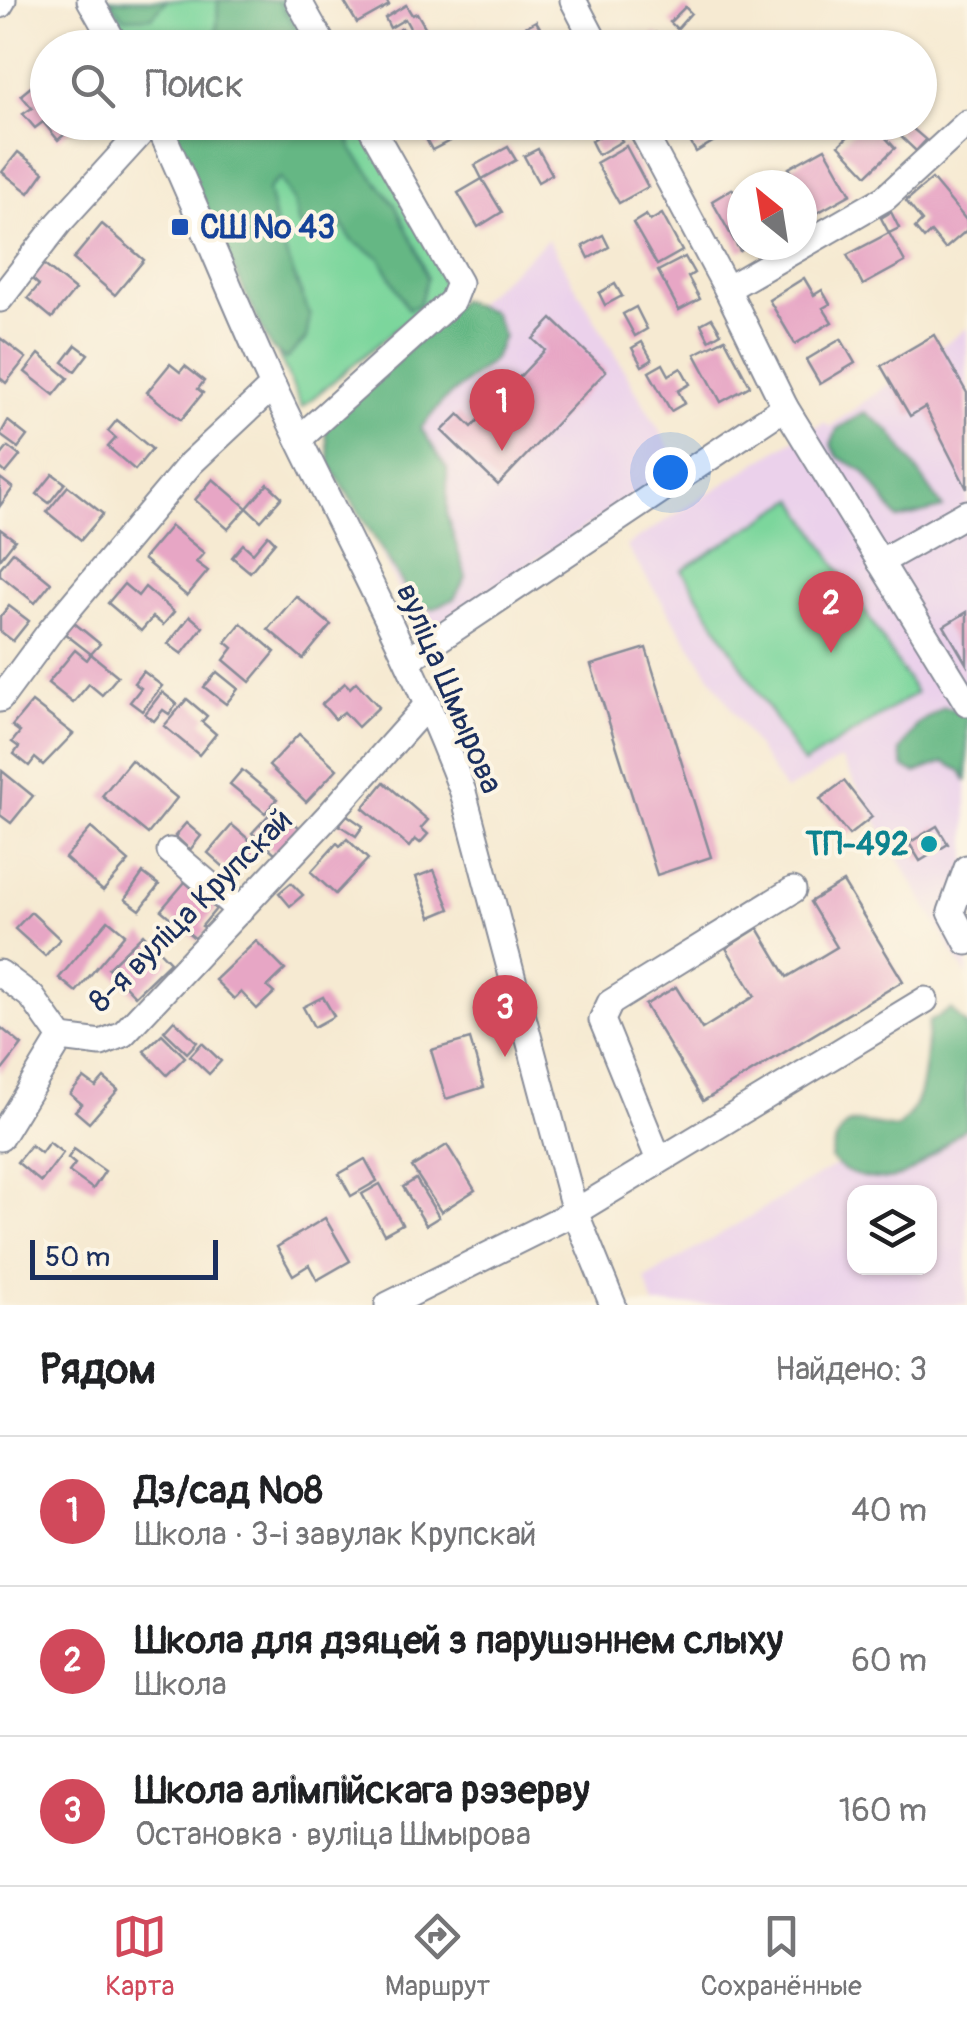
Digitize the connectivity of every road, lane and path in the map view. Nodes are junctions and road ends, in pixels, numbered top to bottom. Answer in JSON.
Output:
{"nodes":[{"id":1,"x":90,"y":0,"type":"edge"},
{"id":2,"x":298,"y":0,"type":"edge"},
{"id":3,"x":573,"y":0,"type":"edge"},
{"id":4,"x":107,"y":30,"type":"edge"},
{"id":5,"x":315,"y":30,"type":"edge"},
{"id":6,"x":589,"y":30,"type":"edge"},
{"id":7,"x":967,"y":123,"type":"edge"},
{"id":8,"x":137,"y":140,"type":"edge"},
{"id":9,"x":162,"y":140,"type":"edge"},
{"id":10,"x":378,"y":140,"type":"edge"},
{"id":11,"x":648,"y":140,"type":"edge"},
{"id":12,"x":727,"y":289,"type":"junction"},
{"id":13,"x":0,"y":299,"type":"edge"},
{"id":14,"x":274,"y":386,"type":"junction"},
{"id":15,"x":786,"y":407,"type":"junction"},
{"id":16,"x":300,"y":438,"type":"junction"},
{"id":17,"x":967,"y":513,"type":"edge"},
{"id":18,"x":880,"y":562,"type":"junction"},
{"id":19,"x":409,"y":660,"type":"junction"},
{"id":20,"x":0,"y":700,"type":"edge"},
{"id":21,"x":967,"y":703,"type":"edge"},
{"id":22,"x":428,"y":704,"type":"junction"},
{"id":23,"x":170,"y":851,"type":"dead end"},
{"id":24,"x":967,"y":868,"type":"edge"},
{"id":25,"x":793,"y":890,"type":"dead end"},
{"id":26,"x":240,"y":910,"type":"junction"},
{"id":27,"x":967,"y":942,"type":"edge"},
{"id":28,"x":0,"y":973,"type":"edge"},
{"id":29,"x":925,"y":1000,"type":"dead end"},
{"id":30,"x":61,"y":1038,"type":"junction"},
{"id":31,"x":0,"y":1138,"type":"edge"},
{"id":32,"x":659,"y":1160,"type":"junction"},
{"id":33,"x":574,"y":1212,"type":"junction"},
{"id":34,"x":388,"y":1305,"type":"edge"},
{"id":35,"x":613,"y":1305,"type":"edge"}],
"edges":[{"from":1,"to":4,"type":"street"},
{"from":2,"to":5,"type":"street"},
{"from":3,"to":6,"type":"street"},
{"from":7,"to":12,"type":"street"},
{"from":8,"to":13,"type":"street"},
{"from":9,"to":14,"type":"street","name":"вуліца Шмырова"},
{"from":10,"to":16,"type":"street"},
{"from":11,"to":12,"type":"street"},
{"from":12,"to":15,"type":"street"},
{"from":14,"to":16,"type":"street","name":"вуліца Шмырова"},
{"from":14,"to":20,"type":"street"},
{"from":15,"to":18,"type":"street"},
{"from":15,"to":19,"type":"street"},
{"from":16,"to":19,"type":"street","name":"вуліца Шмырова"},
{"from":17,"to":18,"type":"street"},
{"from":18,"to":21,"type":"street"},
{"from":19,"to":22,"type":"street","name":"вуліца Шмырова"},
{"from":22,"to":26,"type":"street","name":"8-я вуліца Крупскай"},
{"from":22,"to":33,"type":"street","name":"вуліца Шмырова"},
{"from":23,"to":26,"type":"street"},
{"from":24,"to":27,"type":"street"},
{"from":25,"to":32,"type":"street"},
{"from":26,"to":30,"type":"street","name":"8-я вуліца Крупскай"},
{"from":28,"to":30,"type":"street"},
{"from":29,"to":32,"type":"street"},
{"from":30,"to":31,"type":"street","name":"8-я вуліца Крупскай"},
{"from":32,"to":33,"type":"street"},
{"from":33,"to":34,"type":"street"},
{"from":33,"to":35,"type":"street","name":"вуліца Шмырова"}]}
